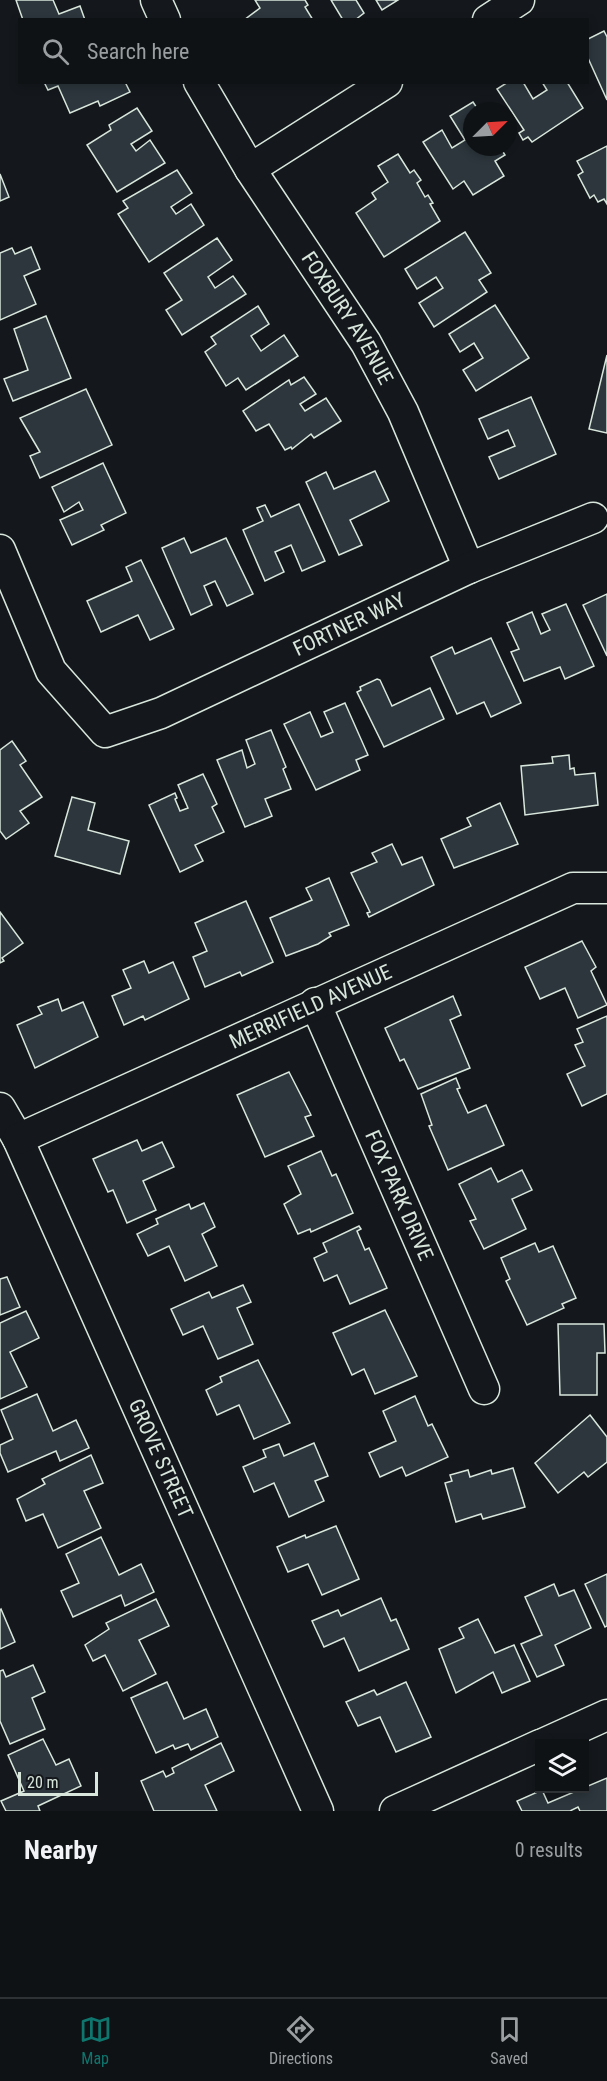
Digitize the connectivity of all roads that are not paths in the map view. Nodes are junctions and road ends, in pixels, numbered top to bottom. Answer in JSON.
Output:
{"nodes":[{"id":1,"x":156,"y":0,"type":"edge"},
{"id":2,"x":519,"y":0,"type":"edge"},
{"id":3,"x":164,"y":18,"type":"edge"},
{"id":4,"x":491,"y":18,"type":"edge"},
{"id":5,"x":200,"y":84,"type":"edge"},
{"id":6,"x":384,"y":84,"type":"edge"},
{"id":7,"x":250,"y":169,"type":"junction"},
{"id":8,"x":593,"y":518,"type":"dead end"},
{"id":9,"x":0,"y":550,"type":"edge"},
{"id":10,"x":469,"y":567,"type":"junction"},
{"id":11,"x":607,"y":888,"type":"edge"},
{"id":12,"x":315,"y":1003,"type":"junction"},
{"id":13,"x":0,"y":1108,"type":"edge"},
{"id":14,"x":18,"y":1139,"type":"junction"},
{"id":15,"x":484,"y":1389,"type":"dead end"},
{"id":16,"x":607,"y":1714,"type":"edge"},
{"id":17,"x":552,"y":1739,"type":"edge"},
{"id":18,"x":535,"y":1747,"type":"edge"},
{"id":19,"x":318,"y":1811,"type":"edge"},
{"id":20,"x":395,"y":1811,"type":"edge"}],
"edges":[{"from":1,"to":3,"type":"street"},
{"from":2,"to":4,"type":"street"},
{"from":5,"to":7,"type":"street","name":"FOXBURY AVENUE"},
{"from":6,"to":7,"type":"street"},
{"from":7,"to":10,"type":"street","name":"FOXBURY AVENUE"},
{"from":8,"to":10,"type":"street","name":"FORTNER WAY"},
{"from":9,"to":10,"type":"street","name":"FORTNER WAY"},
{"from":11,"to":12,"type":"street","name":"MERRIFIELD AVENUE"},
{"from":12,"to":14,"type":"street","name":"MERRIFIELD AVENUE"},
{"from":12,"to":15,"type":"street","name":"FOX PARK DRIVE"},
{"from":13,"to":14,"type":"street","name":"GROVE STREET"},
{"from":14,"to":19,"type":"street","name":"GROVE STREET"},
{"from":16,"to":17,"type":"street"},
{"from":18,"to":20,"type":"street"}]}
